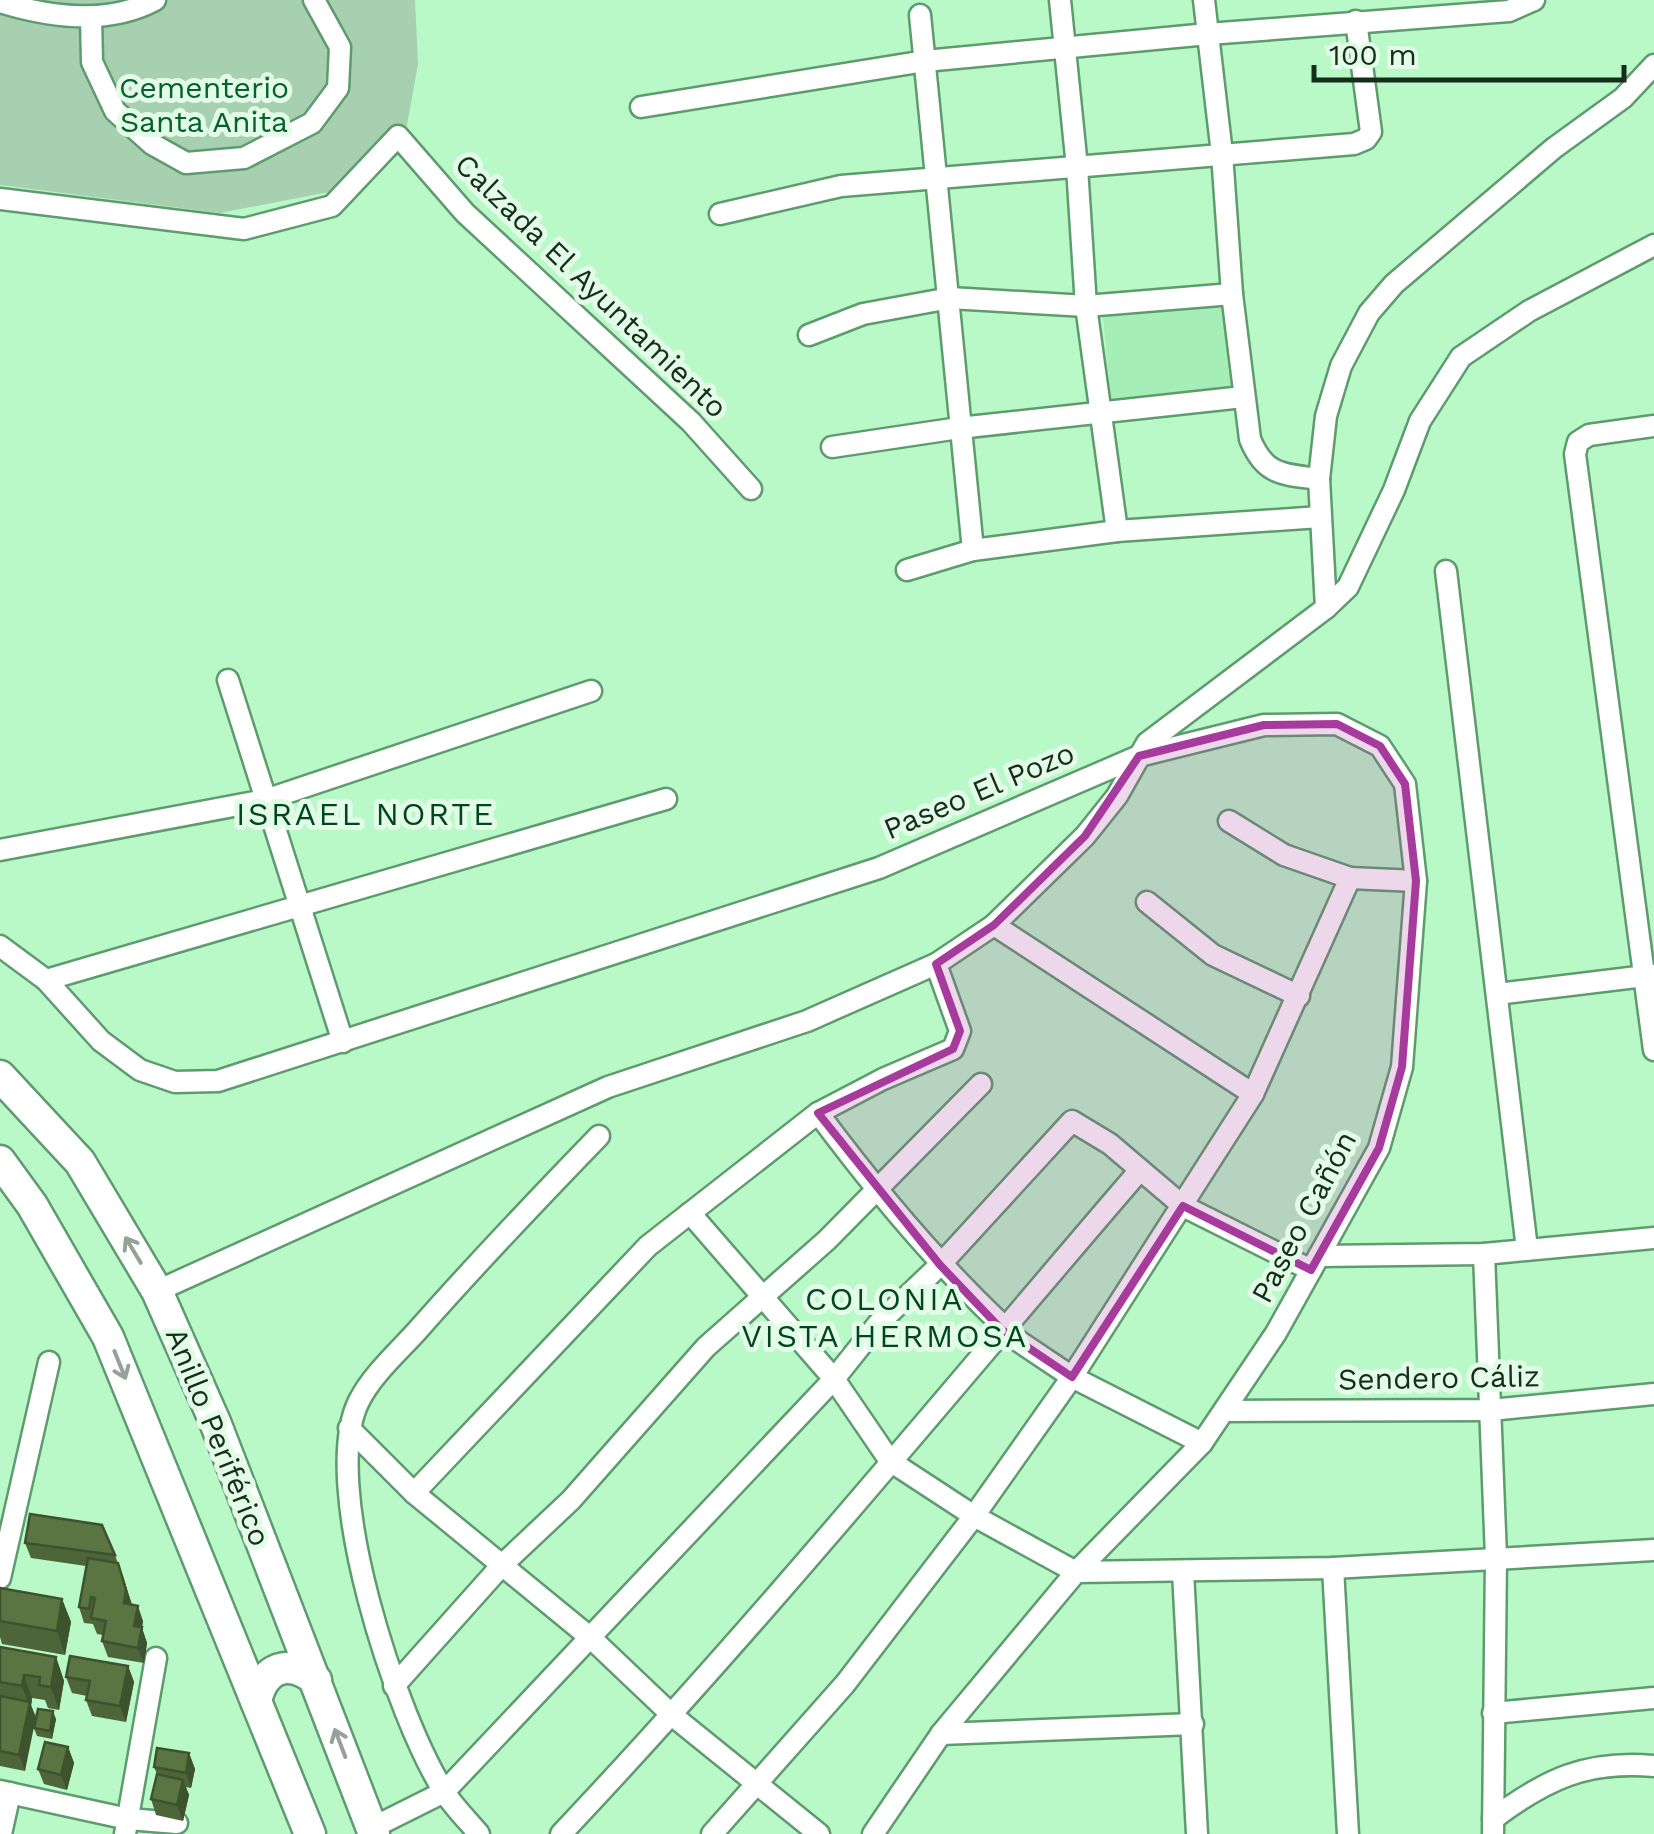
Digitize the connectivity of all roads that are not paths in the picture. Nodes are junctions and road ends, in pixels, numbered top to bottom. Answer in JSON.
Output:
{"nodes":[{"id":1,"x":155,"y":0,"type":"edge"},
{"id":2,"x":314,"y":0,"type":"edge"},
{"id":3,"x":1060,"y":0,"type":"edge"},
{"id":4,"x":1204,"y":0,"type":"edge"},
{"id":5,"x":1534,"y":0,"type":"edge"},
{"id":6,"x":0,"y":2,"type":"edge"},
{"id":7,"x":920,"y":14,"type":"dead end"},
{"id":8,"x":91,"y":17,"type":"junction"},
{"id":9,"x":1356,"y":22,"type":"junction"},
{"id":10,"x":1208,"y":34,"type":"junction"},
{"id":11,"x":1064,"y":50,"type":"junction"},
{"id":12,"x":925,"y":61,"type":"junction"},
{"id":13,"x":1654,"y":65,"type":"edge"},
{"id":14,"x":642,"y":107,"type":"dead end"},
{"id":15,"x":1222,"y":154,"type":"junction"},
{"id":16,"x":1077,"y":167,"type":"junction"},
{"id":17,"x":936,"y":176,"type":"junction"},
{"id":18,"x":0,"y":199,"type":"edge"},
{"id":19,"x":720,"y":214,"type":"dead end"},
{"id":20,"x":1654,"y":246,"type":"edge"},
{"id":21,"x":1232,"y":294,"type":"junction"},
{"id":22,"x":950,"y":298,"type":"junction"},
{"id":23,"x":1086,"y":306,"type":"junction"},
{"id":24,"x":810,"y":335,"type":"dead end"},
{"id":25,"x":1243,"y":397,"type":"junction"},
{"id":26,"x":1103,"y":412,"type":"junction"},
{"id":27,"x":1654,"y":426,"type":"edge"},
{"id":28,"x":959,"y":428,"type":"junction"},
{"id":29,"x":832,"y":448,"type":"dead end"},
{"id":30,"x":1319,"y":479,"type":"junction"},
{"id":31,"x":750,"y":489,"type":"dead end"},
{"id":32,"x":1320,"y":517,"type":"junction"},
{"id":33,"x":1118,"y":531,"type":"junction"},
{"id":34,"x":972,"y":550,"type":"junction"},
{"id":35,"x":907,"y":570,"type":"dead end"},
{"id":36,"x":1446,"y":571,"type":"dead end"},
{"id":37,"x":1326,"y":608,"type":"junction"},
{"id":38,"x":228,"y":680,"type":"dead end"},
{"id":39,"x":591,"y":692,"type":"dead end"},
{"id":40,"x":1139,"y":756,"type":"junction"},
{"id":41,"x":666,"y":799,"type":"dead end"},
{"id":42,"x":265,"y":800,"type":"junction"},
{"id":43,"x":1229,"y":822,"type":"dead end"},
{"id":44,"x":0,"y":850,"type":"edge"},
{"id":45,"x":1350,"y":878,"type":"junction"},
{"id":46,"x":1416,"y":881,"type":"junction"},
{"id":47,"x":1147,"y":902,"type":"dead end"},
{"id":48,"x":299,"y":904,"type":"junction"},
{"id":49,"x":994,"y":925,"type":"junction"},
{"id":50,"x":0,"y":946,"type":"edge"},
{"id":51,"x":936,"y":964,"type":"junction"},
{"id":52,"x":1649,"y":976,"type":"edge"},
{"id":53,"x":46,"y":980,"type":"junction"},
{"id":54,"x":1497,"y":994,"type":"junction"},
{"id":55,"x":1298,"y":996,"type":"junction"},
{"id":56,"x":343,"y":1042,"type":"junction"},
{"id":57,"x":1654,"y":1050,"type":"edge"},
{"id":58,"x":0,"y":1076,"type":"edge"},
{"id":59,"x":981,"y":1084,"type":"dead end"},
{"id":60,"x":1253,"y":1094,"type":"junction"},
{"id":61,"x":818,"y":1113,"type":"junction"},
{"id":62,"x":599,"y":1136,"type":"dead end"},
{"id":63,"x":0,"y":1161,"type":"edge"},
{"id":64,"x":1140,"y":1170,"type":"junction"},
{"id":65,"x":877,"y":1192,"type":"junction"},
{"id":66,"x":1182,"y":1206,"type":"junction"},
{"id":67,"x":690,"y":1212,"type":"junction"},
{"id":68,"x":1654,"y":1238,"type":"edge"},
{"id":69,"x":1527,"y":1249,"type":"junction"},
{"id":70,"x":1484,"y":1254,"type":"junction"},
{"id":71,"x":1315,"y":1263,"type":"junction"},
{"id":72,"x":940,"y":1265,"type":"junction"},
{"id":73,"x":157,"y":1290,"type":"junction"},
{"id":74,"x":762,"y":1298,"type":"junction"},
{"id":75,"x":1002,"y":1330,"type":"junction"},
{"id":76,"x":49,"y":1362,"type":"dead end"},
{"id":77,"x":1072,"y":1378,"type":"junction"},
{"id":78,"x":834,"y":1379,"type":"junction"},
{"id":79,"x":1654,"y":1394,"type":"edge"},
{"id":80,"x":1491,"y":1410,"type":"junction"},
{"id":81,"x":1226,"y":1411,"type":"junction"},
{"id":82,"x":349,"y":1428,"type":"junction"},
{"id":83,"x":1202,"y":1443,"type":"junction"},
{"id":84,"x":890,"y":1461,"type":"junction"},
{"id":85,"x":414,"y":1492,"type":"junction"},
{"id":86,"x":974,"y":1516,"type":"junction"},
{"id":87,"x":1654,"y":1550,"type":"edge"},
{"id":88,"x":1496,"y":1556,"type":"junction"},
{"id":89,"x":502,"y":1565,"type":"junction"},
{"id":90,"x":1333,"y":1568,"type":"junction"},
{"id":91,"x":1076,"y":1572,"type":"junction"},
{"id":92,"x":1183,"y":1572,"type":"junction"},
{"id":93,"x":0,"y":1578,"type":"edge"},
{"id":94,"x":592,"y":1639,"type":"junction"},
{"id":95,"x":156,"y":1658,"type":"dead end"},
{"id":96,"x":316,"y":1680,"type":"junction"},
{"id":97,"x":394,"y":1686,"type":"junction"},
{"id":98,"x":1654,"y":1698,"type":"edge"},
{"id":99,"x":256,"y":1701,"type":"junction"},
{"id":100,"x":1493,"y":1713,"type":"junction"},
{"id":101,"x":673,"y":1716,"type":"junction"},
{"id":102,"x":1192,"y":1724,"type":"junction"},
{"id":103,"x":940,"y":1734,"type":"junction"},
{"id":104,"x":1654,"y":1766,"type":"edge"},
{"id":105,"x":758,"y":1785,"type":"junction"},
{"id":106,"x":5,"y":1792,"type":"edge"},
{"id":107,"x":444,"y":1792,"type":"junction"},
{"id":108,"x":178,"y":1823,"type":"dead end"},
{"id":109,"x":126,"y":1826,"type":"edge"},
{"id":110,"x":1493,"y":1826,"type":"edge"},
{"id":111,"x":373,"y":1831,"type":"edge"},
{"id":112,"x":1,"y":1834,"type":"edge"},
{"id":113,"x":310,"y":1834,"type":"edge"},
{"id":114,"x":478,"y":1834,"type":"edge"},
{"id":115,"x":562,"y":1834,"type":"edge"},
{"id":116,"x":712,"y":1834,"type":"edge"},
{"id":117,"x":818,"y":1834,"type":"edge"},
{"id":118,"x":873,"y":1834,"type":"edge"},
{"id":119,"x":1197,"y":1834,"type":"edge"},
{"id":120,"x":1348,"y":1834,"type":"edge"}],
"edges":[{"from":1,"to":8,"type":"street"},
{"from":2,"to":8,"type":"street"},
{"from":3,"to":11,"type":"street"},
{"from":4,"to":10,"type":"street"},
{"from":5,"to":9,"type":"street"},
{"from":6,"to":8,"type":"street"},
{"from":7,"to":12,"type":"street"},
{"from":9,"to":10,"type":"street"},
{"from":9,"to":15,"type":"street"},
{"from":10,"to":11,"type":"street"},
{"from":10,"to":15,"type":"street"},
{"from":11,"to":12,"type":"street"},
{"from":11,"to":16,"type":"street"},
{"from":12,"to":14,"type":"street"},
{"from":12,"to":17,"type":"street"},
{"from":13,"to":30,"type":"street"},
{"from":15,"to":16,"type":"street"},
{"from":15,"to":21,"type":"street"},
{"from":16,"to":17,"type":"street"},
{"from":16,"to":23,"type":"street"},
{"from":17,"to":19,"type":"street"},
{"from":17,"to":22,"type":"street"},
{"from":18,"to":31,"type":"street","name":"Calzada El Ayuntamiento"},
{"from":20,"to":37,"type":"street","name":"Paseo El Pozo"},
{"from":21,"to":23,"type":"street"},
{"from":21,"to":25,"type":"street"},
{"from":22,"to":23,"type":"street"},
{"from":22,"to":24,"type":"street"},
{"from":22,"to":28,"type":"street"},
{"from":23,"to":26,"type":"street"},
{"from":25,"to":26,"type":"street"},
{"from":25,"to":30,"type":"street"},
{"from":26,"to":28,"type":"street"},
{"from":26,"to":33,"type":"street"},
{"from":27,"to":52,"type":"street"},
{"from":28,"to":29,"type":"street"},
{"from":28,"to":34,"type":"street"},
{"from":30,"to":32,"type":"street"},
{"from":32,"to":33,"type":"street"},
{"from":32,"to":37,"type":"street"},
{"from":33,"to":34,"type":"street"},
{"from":34,"to":35,"type":"street"},
{"from":36,"to":54,"type":"street"},
{"from":37,"to":40,"type":"street","name":"Paseo El Pozo"},
{"from":38,"to":42,"type":"street"},
{"from":39,"to":42,"type":"street"},
{"from":40,"to":46,"type":"street","name":"Paseo Cañón"},
{"from":40,"to":49,"type":"street"},
{"from":40,"to":56,"type":"street","name":"Paseo El Pozo"},
{"from":41,"to":48,"type":"street"},
{"from":42,"to":44,"type":"street"},
{"from":42,"to":48,"type":"street"},
{"from":43,"to":45,"type":"street"},
{"from":45,"to":46,"type":"street"},
{"from":45,"to":55,"type":"street"},
{"from":46,"to":71,"type":"street","name":"Paseo Cañón"},
{"from":47,"to":55,"type":"street"},
{"from":48,"to":53,"type":"street"},
{"from":48,"to":56,"type":"street"},
{"from":49,"to":51,"type":"street"},
{"from":49,"to":60,"type":"street"},
{"from":50,"to":53,"type":"street","name":"Paseo El Pozo"},
{"from":51,"to":61,"type":"street"},
{"from":51,"to":73,"type":"street"},
{"from":52,"to":54,"type":"street"},
{"from":52,"to":57,"type":"street"},
{"from":53,"to":56,"type":"street","name":"Paseo El Pozo"},
{"from":54,"to":69,"type":"street"},
{"from":55,"to":60,"type":"street"},
{"from":73,"to":58,"type":"highway","name":"Anillo Periférico","one_way":true},
{"from":59,"to":65,"type":"street"},
{"from":60,"to":66,"type":"street"},
{"from":61,"to":65,"type":"street"},
{"from":61,"to":67,"type":"street"},
{"from":62,"to":82,"type":"street"},
{"from":63,"to":99,"type":"highway","one_way":true},
{"from":64,"to":66,"type":"street"},
{"from":64,"to":72,"type":"street"},
{"from":64,"to":75,"type":"street"},
{"from":65,"to":72,"type":"street"},
{"from":65,"to":74,"type":"street"},
{"from":66,"to":71,"type":"street"},
{"from":66,"to":77,"type":"street"},
{"from":67,"to":74,"type":"street"},
{"from":67,"to":85,"type":"street"},
{"from":68,"to":69,"type":"street"},
{"from":69,"to":70,"type":"street"},
{"from":70,"to":71,"type":"street"},
{"from":70,"to":80,"type":"street"},
{"from":71,"to":81,"type":"street","name":"Paseo Cañón"},
{"from":72,"to":75,"type":"street"},
{"from":72,"to":78,"type":"street"},
{"from":73,"to":96,"type":"highway","name":"Anillo Periférico"},
{"from":74,"to":78,"type":"street"},
{"from":74,"to":89,"type":"street"},
{"from":75,"to":77,"type":"street"},
{"from":75,"to":84,"type":"street"},
{"from":76,"to":93,"type":"street"},
{"from":77,"to":83,"type":"street"},
{"from":77,"to":86,"type":"street"},
{"from":78,"to":84,"type":"street"},
{"from":78,"to":94,"type":"street"},
{"from":79,"to":80,"type":"street","name":"Sendero Cáliz"},
{"from":80,"to":81,"type":"street","name":"Sendero Cáliz"},
{"from":80,"to":88,"type":"street"},
{"from":81,"to":83,"type":"street","name":"Paseo Cañón"},
{"from":82,"to":85,"type":"street"},
{"from":82,"to":97,"type":"street"},
{"from":83,"to":91,"type":"street","name":"Paseo Cañón"},
{"from":84,"to":86,"type":"street"},
{"from":84,"to":101,"type":"street"},
{"from":85,"to":89,"type":"street"},
{"from":86,"to":91,"type":"street"},
{"from":86,"to":105,"type":"street"},
{"from":87,"to":88,"type":"street"},
{"from":88,"to":90,"type":"street"},
{"from":88,"to":100,"type":"street"},
{"from":89,"to":94,"type":"street"},
{"from":89,"to":97,"type":"street"},
{"from":90,"to":92,"type":"street"},
{"from":90,"to":120,"type":"street"},
{"from":91,"to":92,"type":"street"},
{"from":91,"to":103,"type":"street","name":"Paseo Cañón"},
{"from":92,"to":102,"type":"street"},
{"from":94,"to":101,"type":"street"},
{"from":94,"to":107,"type":"street"},
{"from":95,"to":109,"type":"street"},
{"from":96,"to":99,"type":"highway"},
{"from":111,"to":96,"type":"highway","name":"Anillo Periférico","one_way":true},
{"from":97,"to":107,"type":"street"},
{"from":98,"to":100,"type":"street"},
{"from":99,"to":113,"type":"highway"},
{"from":100,"to":110,"type":"street"},
{"from":101,"to":105,"type":"street"},
{"from":101,"to":115,"type":"street"},
{"from":102,"to":103,"type":"street"},
{"from":102,"to":119,"type":"street"},
{"from":103,"to":118,"type":"street","name":"Paseo Cañón"},
{"from":104,"to":110,"type":"street"},
{"from":105,"to":116,"type":"street"},
{"from":105,"to":117,"type":"street"},
{"from":106,"to":109,"type":"street"},
{"from":106,"to":112,"type":"street"},
{"from":107,"to":111,"type":"street"},
{"from":107,"to":114,"type":"street"},
{"from":108,"to":109,"type":"street"}]}
